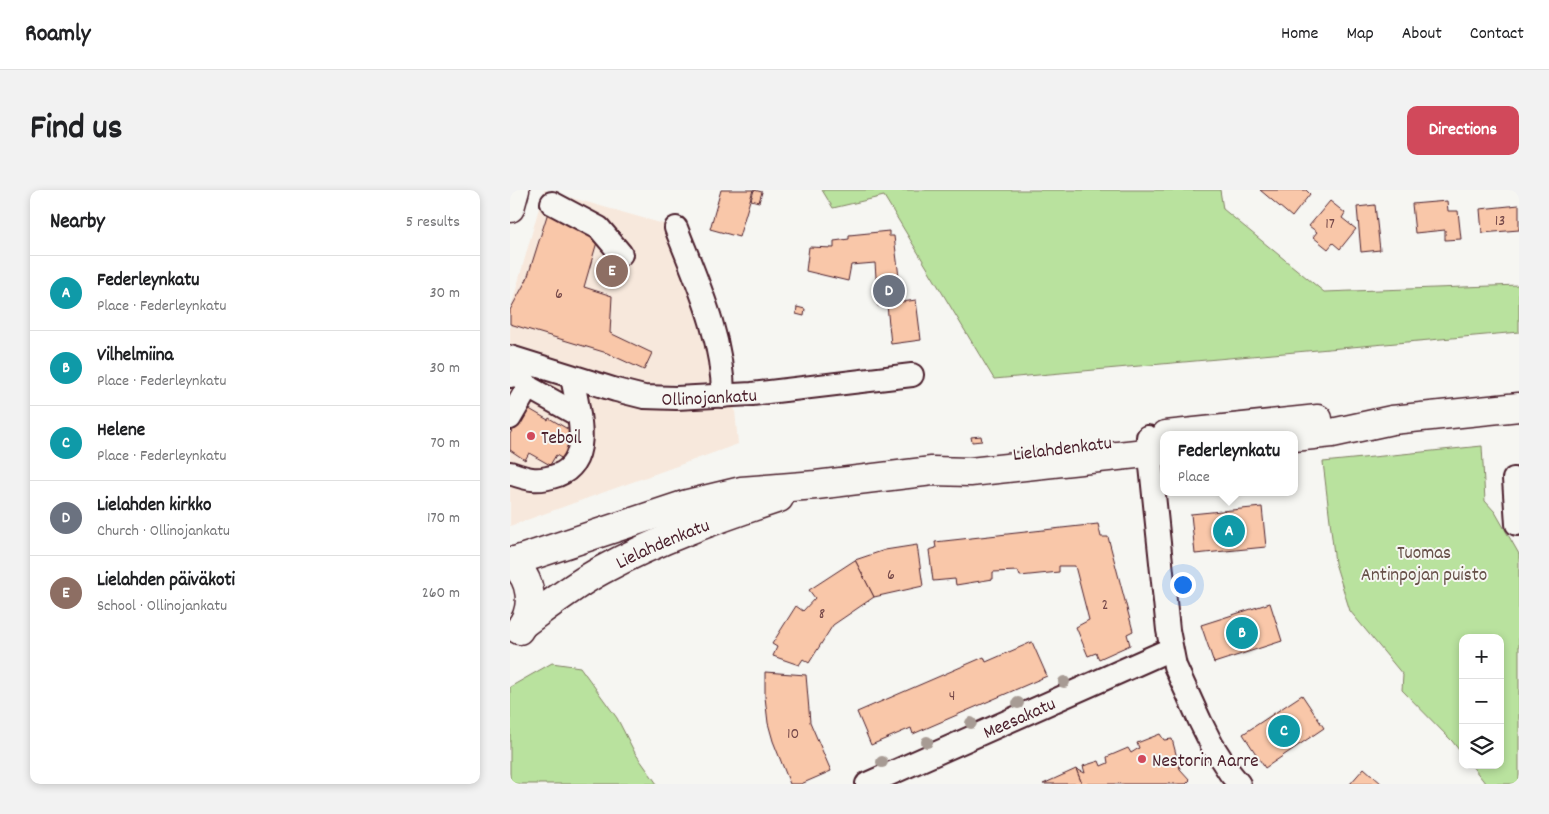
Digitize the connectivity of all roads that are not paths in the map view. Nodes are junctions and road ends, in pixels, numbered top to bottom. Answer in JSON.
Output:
{"nodes":[{"id":1,"x":515,"y":190,"type":"edge"},
{"id":2,"x":552,"y":203,"type":"dead end"},
{"id":3,"x":510,"y":208,"type":"edge"},
{"id":4,"x":676,"y":228,"type":"dead end"},
{"id":5,"x":621,"y":254,"type":"dead end"},
{"id":6,"x":518,"y":371,"type":"edge"},
{"id":7,"x":912,"y":375,"type":"dead end"},
{"id":8,"x":572,"y":377,"type":"junction"},
{"id":9,"x":724,"y":396,"type":"junction"},
{"id":10,"x":1519,"y":407,"type":"edge"},
{"id":11,"x":578,"y":415,"type":"junction"},
{"id":12,"x":510,"y":418,"type":"edge"},
{"id":13,"x":1392,"y":420,"type":"junction"},
{"id":14,"x":1237,"y":431,"type":"edge"},
{"id":15,"x":1298,"y":437,"type":"edge"},
{"id":16,"x":1158,"y":442,"type":"edge"},
{"id":17,"x":510,"y":474,"type":"edge"},
{"id":18,"x":1160,"y":474,"type":"edge"},
{"id":19,"x":1514,"y":480,"type":"dead end"},
{"id":20,"x":816,"y":485,"type":"junction"},
{"id":21,"x":1161,"y":496,"type":"edge"},
{"id":22,"x":1517,"y":524,"type":"dead end"},
{"id":23,"x":511,"y":562,"type":"edge"},
{"id":24,"x":517,"y":631,"type":"edge"},
{"id":25,"x":1171,"y":649,"type":"junction"},
{"id":26,"x":866,"y":784,"type":"edge"},
{"id":27,"x":1240,"y":784,"type":"edge"}],
"edges":[{"from":1,"to":3,"type":"main road"},
{"from":2,"to":5,"type":"street"},
{"from":4,"to":9,"type":"street"},
{"from":6,"to":8,"type":"street","name":"Ollinojankatu"},
{"from":6,"to":11,"type":"street"},
{"from":6,"to":12,"type":"street"},
{"from":7,"to":9,"type":"street","name":"Ollinojankatu"},
{"from":8,"to":9,"type":"street","name":"Ollinojankatu"},
{"from":8,"to":11,"type":"street"},
{"from":10,"to":13,"type":"main road","name":"Lielahdenkatu"},
{"from":11,"to":17,"type":"street"},
{"from":13,"to":14,"type":"main road","name":"Lielahdenkatu"},
{"from":13,"to":15,"type":"main road","name":"Lielahdenkatu"},
{"from":16,"to":18,"type":"street"},
{"from":16,"to":20,"type":"main road","name":"Lielahdenkatu"},
{"from":19,"to":22,"type":"street"},
{"from":20,"to":23,"type":"main road","name":"Lielahdenkatu"},
{"from":20,"to":24,"type":"main road","name":"Lielahdenkatu"},
{"from":21,"to":25,"type":"street"},
{"from":23,"to":24,"type":"main road"},
{"from":25,"to":26,"type":"street","name":"Meesakatu"},
{"from":25,"to":27,"type":"street"}]}
